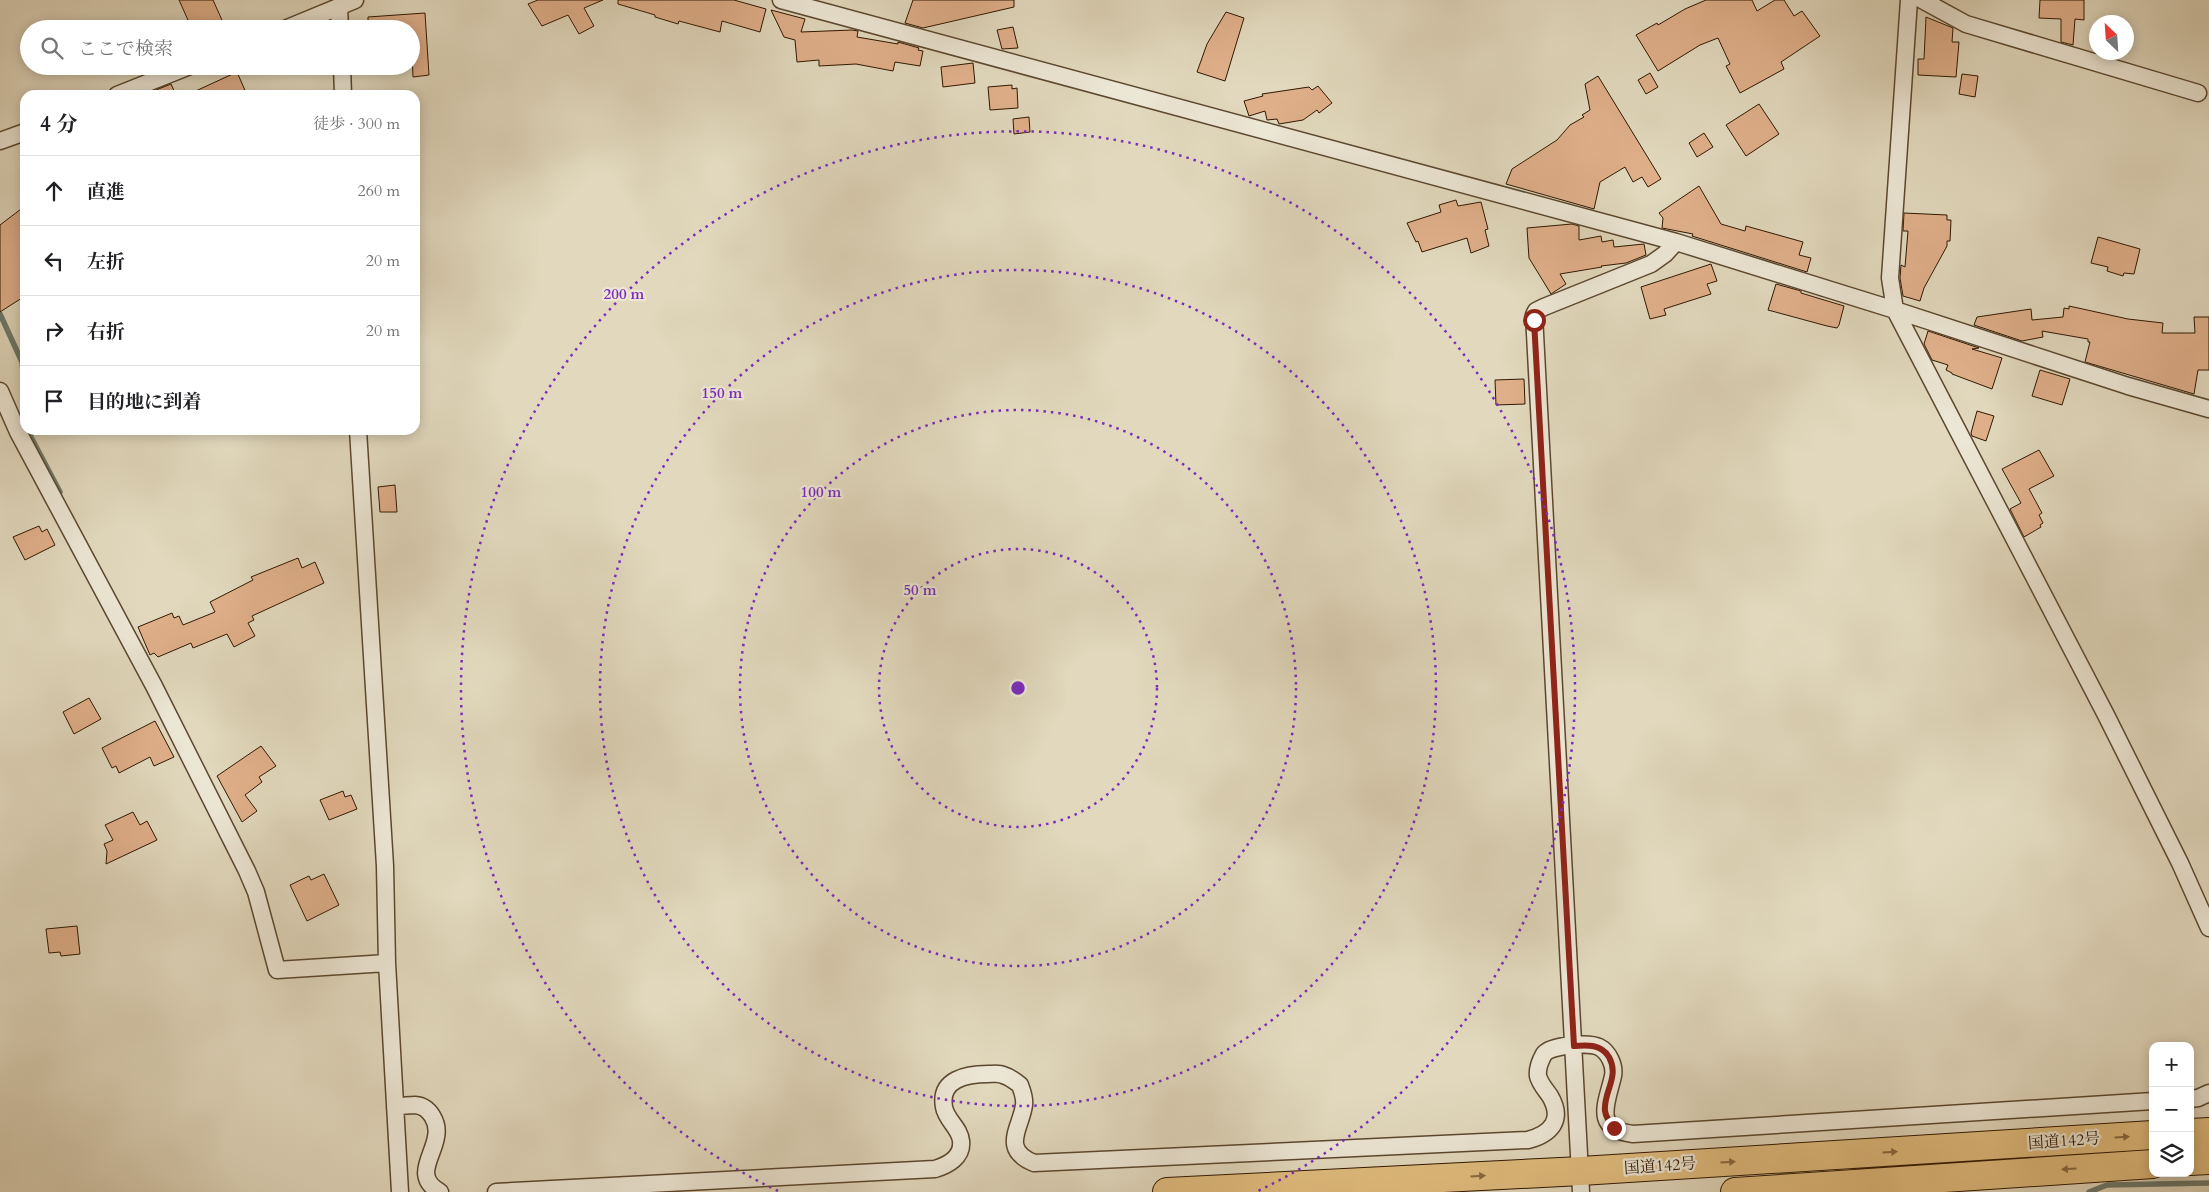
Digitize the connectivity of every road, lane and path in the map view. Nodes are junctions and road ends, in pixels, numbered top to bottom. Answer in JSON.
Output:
{"nodes":[{"id":1,"x":356,"y":0,"type":"edge"},
{"id":2,"x":781,"y":0,"type":"edge"},
{"id":3,"x":1909,"y":0,"type":"edge"},
{"id":4,"x":1922,"y":0,"type":"edge"},
{"id":5,"x":339,"y":7,"type":"junction"},
{"id":6,"x":307,"y":20,"type":"edge"},
{"id":7,"x":340,"y":20,"type":"edge"},
{"id":8,"x":167,"y":75,"type":"edge"},
{"id":9,"x":342,"y":75,"type":"edge"},
{"id":10,"x":130,"y":90,"type":"edge"},
{"id":11,"x":343,"y":90,"type":"edge"},
{"id":12,"x":2198,"y":94,"type":"dead end"},
{"id":13,"x":20,"y":134,"type":"edge"},
{"id":14,"x":0,"y":141,"type":"edge"},
{"id":15,"x":1676,"y":242,"type":"junction"},
{"id":16,"x":1895,"y":310,"type":"junction"},
{"id":17,"x":0,"y":391,"type":"edge"},
{"id":18,"x":2209,"y":409,"type":"edge"},
{"id":19,"x":358,"y":435,"type":"edge"},
{"id":20,"x":2209,"y":928,"type":"edge"},
{"id":21,"x":387,"y":963,"type":"junction"},
{"id":22,"x":1574,"y":1046,"type":"junction"},
{"id":23,"x":2209,"y":1093,"type":"edge"},
{"id":24,"x":2194,"y":1098,"type":"edge"},
{"id":25,"x":2149,"y":1101,"type":"edge"},
{"id":26,"x":395,"y":1107,"type":"junction"},
{"id":27,"x":2209,"y":1132,"type":"edge"},
{"id":28,"x":2194,"y":1133,"type":"edge"},
{"id":29,"x":2149,"y":1135,"type":"edge"},
{"id":30,"x":2209,"y":1160,"type":"edge"},
{"id":31,"x":2194,"y":1161,"type":"edge"},
{"id":32,"x":2149,"y":1164,"type":"edge"},
{"id":33,"x":1581,"y":1181,"type":"edge"},
{"id":34,"x":1972,"y":1184,"type":"edge"},
{"id":35,"x":400,"y":1192,"type":"edge"},
{"id":36,"x":440,"y":1192,"type":"edge"},
{"id":37,"x":496,"y":1192,"type":"edge"},
{"id":38,"x":1167,"y":1192,"type":"edge"},
{"id":39,"x":1736,"y":1192,"type":"edge"}],
"edges":[{"from":1,"to":5,"type":"street"},
{"from":2,"to":15,"type":"street"},
{"from":3,"to":16,"type":"street"},
{"from":4,"to":12,"type":"street"},
{"from":5,"to":6,"type":"street"},
{"from":5,"to":7,"type":"street"},
{"from":8,"to":10,"type":"street"},
{"from":9,"to":11,"type":"street"},
{"from":13,"to":14,"type":"street"},
{"from":15,"to":16,"type":"street"},
{"from":15,"to":22,"type":"street"},
{"from":16,"to":18,"type":"street"},
{"from":16,"to":20,"type":"street"},
{"from":17,"to":21,"type":"street"},
{"from":19,"to":21,"type":"street"},
{"from":21,"to":26,"type":"street"},
{"from":22,"to":25,"type":"street"},
{"from":22,"to":33,"type":"street"},
{"from":22,"to":37,"type":"street"},
{"from":23,"to":24,"type":"street"},
{"from":26,"to":35,"type":"street"},
{"from":26,"to":36,"type":"street"},
{"from":27,"to":28,"type":"highway"},
{"from":33,"to":29,"type":"highway","name":"国道142号","one_way":true},
{"from":30,"to":31,"type":"highway"},
{"from":32,"to":34,"type":"highway","name":"国道142号","one_way":true},
{"from":38,"to":33,"type":"highway","name":"国道142号","one_way":true},
{"from":34,"to":39,"type":"highway","name":"国道142号"}]}
